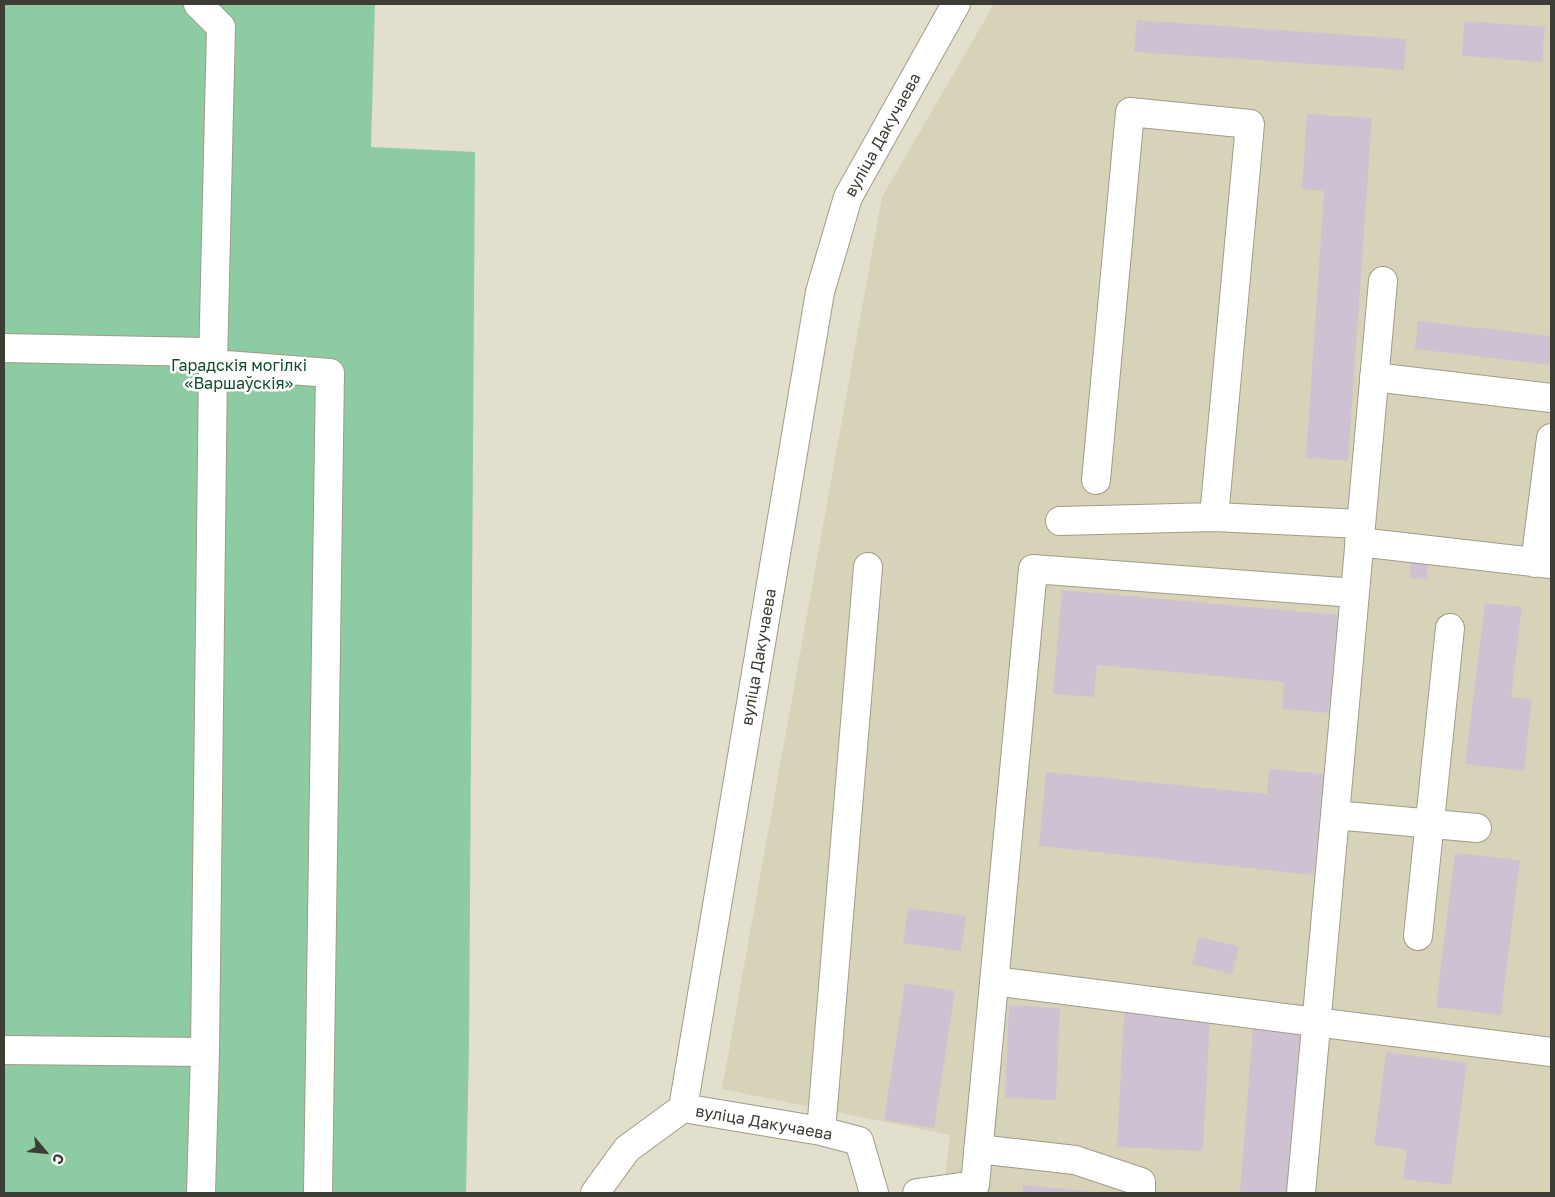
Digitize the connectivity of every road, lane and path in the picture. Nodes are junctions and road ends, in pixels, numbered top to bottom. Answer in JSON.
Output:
{"nodes":[{"id":1,"x":198,"y":4,"type":"edge"},
{"id":2,"x":956,"y":4,"type":"edge"},
{"id":3,"x":1383,"y":281,"type":"dead end"},
{"id":4,"x":4,"y":348,"type":"edge"},
{"id":5,"x":213,"y":364,"type":"junction"},
{"id":6,"x":1374,"y":377,"type":"junction"},
{"id":7,"x":1551,"y":398,"type":"edge"},
{"id":8,"x":1551,"y":438,"type":"edge"},
{"id":9,"x":1096,"y":480,"type":"dead end"},
{"id":10,"x":1214,"y":518,"type":"junction"},
{"id":11,"x":1060,"y":521,"type":"dead end"},
{"id":12,"x":1360,"y":533,"type":"junction"},
{"id":13,"x":1543,"y":564,"type":"edge"},
{"id":14,"x":868,"y":567,"type":"dead end"},
{"id":15,"x":1355,"y":593,"type":"junction"},
{"id":16,"x":1450,"y":628,"type":"dead end"},
{"id":17,"x":1335,"y":815,"type":"junction"},
{"id":18,"x":1430,"y":823,"type":"junction"},
{"id":19,"x":1477,"y":828,"type":"dead end"},
{"id":20,"x":1418,"y":936,"type":"dead end"},
{"id":21,"x":994,"y":981,"type":"junction"},
{"id":22,"x":1316,"y":1022,"type":"junction"},
{"id":23,"x":4,"y":1050,"type":"edge"},
{"id":24,"x":205,"y":1052,"type":"junction"},
{"id":25,"x":1551,"y":1052,"type":"edge"},
{"id":26,"x":683,"y":1108,"type":"junction"},
{"id":27,"x":821,"y":1131,"type":"junction"},
{"id":28,"x":978,"y":1149,"type":"junction"},
{"id":29,"x":202,"y":1193,"type":"edge"},
{"id":30,"x":318,"y":1193,"type":"edge"},
{"id":31,"x":595,"y":1193,"type":"edge"},
{"id":32,"x":874,"y":1193,"type":"edge"},
{"id":33,"x":917,"y":1193,"type":"edge"},
{"id":34,"x":1141,"y":1193,"type":"edge"},
{"id":35,"x":1301,"y":1193,"type":"edge"}],
"edges":[{"from":1,"to":5,"type":"street"},
{"from":2,"to":26,"type":"street","name":"вуліца Дакучаева"},
{"from":3,"to":6,"type":"street"},
{"from":4,"to":5,"type":"street"},
{"from":5,"to":24,"type":"street"},
{"from":5,"to":30,"type":"street"},
{"from":6,"to":7,"type":"street"},
{"from":6,"to":12,"type":"street"},
{"from":8,"to":13,"type":"street"},
{"from":9,"to":10,"type":"street"},
{"from":10,"to":11,"type":"street"},
{"from":10,"to":12,"type":"street"},
{"from":12,"to":13,"type":"street"},
{"from":12,"to":15,"type":"street"},
{"from":14,"to":27,"type":"street"},
{"from":15,"to":17,"type":"street"},
{"from":15,"to":21,"type":"street"},
{"from":16,"to":18,"type":"street"},
{"from":17,"to":18,"type":"street"},
{"from":17,"to":22,"type":"street"},
{"from":18,"to":19,"type":"street"},
{"from":18,"to":20,"type":"street"},
{"from":21,"to":22,"type":"street"},
{"from":21,"to":28,"type":"street"},
{"from":22,"to":25,"type":"street"},
{"from":22,"to":35,"type":"street"},
{"from":23,"to":24,"type":"street"},
{"from":24,"to":29,"type":"street"},
{"from":26,"to":27,"type":"street","name":"вуліца Дакучаева"},
{"from":26,"to":31,"type":"street"},
{"from":27,"to":32,"type":"street","name":"вуліца Дакучаева"},
{"from":28,"to":33,"type":"street"},
{"from":28,"to":34,"type":"street"}]}
